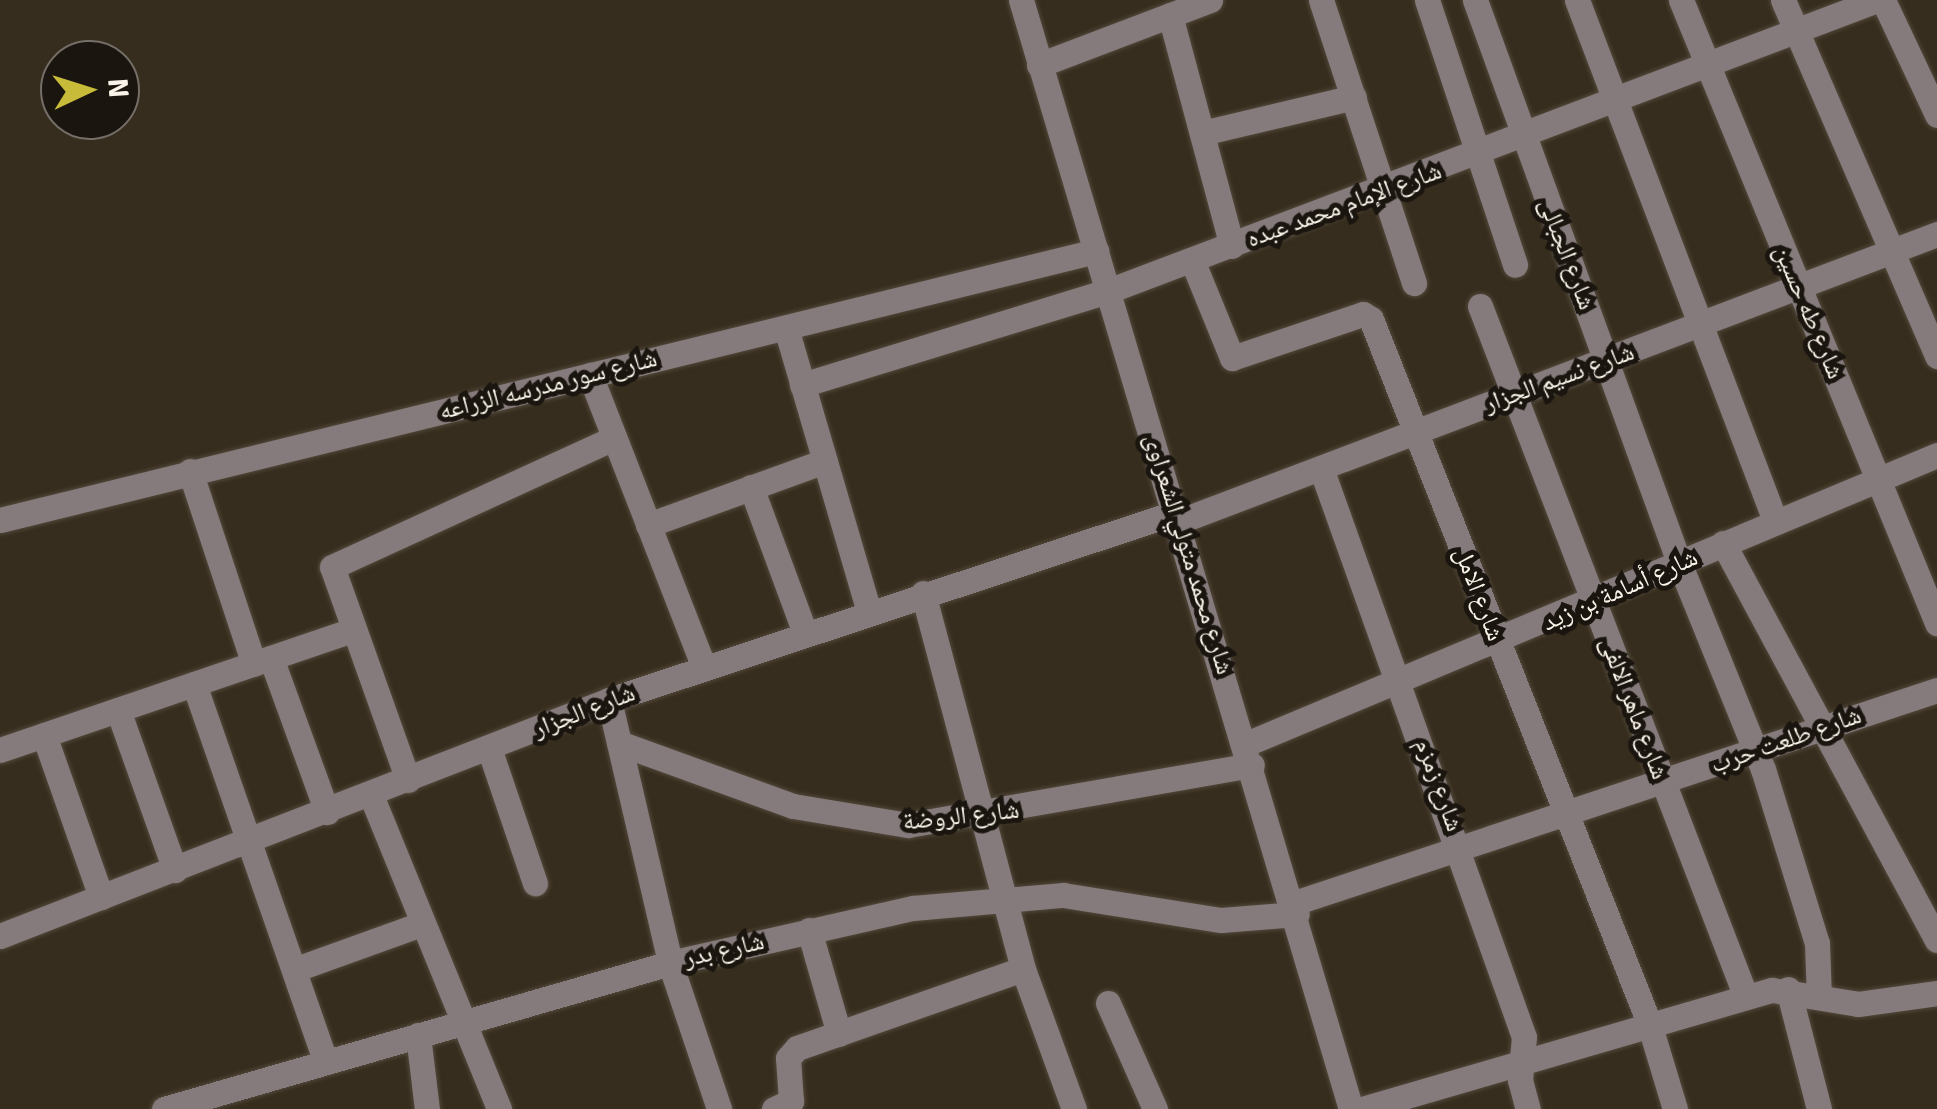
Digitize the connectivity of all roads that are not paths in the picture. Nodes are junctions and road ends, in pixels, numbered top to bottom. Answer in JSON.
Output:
{"nodes":[{"id":1,"x":1020,"y":0,"type":"edge"},
{"id":2,"x":1210,"y":0,"type":"edge"},
{"id":3,"x":1321,"y":0,"type":"edge"},
{"id":4,"x":1426,"y":0,"type":"edge"},
{"id":5,"x":1476,"y":0,"type":"edge"},
{"id":6,"x":1577,"y":0,"type":"edge"},
{"id":7,"x":1681,"y":0,"type":"edge"},
{"id":8,"x":1783,"y":0,"type":"edge"},
{"id":9,"x":1880,"y":0,"type":"edge"},
{"id":10,"x":1170,"y":16,"type":"junction"},
{"id":11,"x":1796,"y":32,"type":"junction"},
{"id":12,"x":1039,"y":65,"type":"junction"},
{"id":13,"x":1706,"y":68,"type":"junction"},
{"id":14,"x":1354,"y":97,"type":"junction"},
{"id":15,"x":1613,"y":104,"type":"junction"},
{"id":16,"x":1937,"y":115,"type":"edge"},
{"id":17,"x":1202,"y":132,"type":"junction"},
{"id":18,"x":1523,"y":139,"type":"junction"},
{"id":19,"x":1478,"y":156,"type":"junction"},
{"id":20,"x":1384,"y":190,"type":"junction"},
{"id":21,"x":1937,"y":234,"type":"edge"},
{"id":22,"x":1232,"y":246,"type":"junction"},
{"id":23,"x":1096,"y":251,"type":"junction"},
{"id":24,"x":1891,"y":253,"type":"junction"},
{"id":25,"x":1192,"y":260,"type":"junction"},
{"id":26,"x":1515,"y":266,"type":"dead end"},
{"id":27,"x":1414,"y":283,"type":"dead end"},
{"id":28,"x":1799,"y":287,"type":"junction"},
{"id":29,"x":1108,"y":291,"type":"junction"},
{"id":30,"x":1480,"y":306,"type":"dead end"},
{"id":31,"x":1701,"y":324,"type":"junction"},
{"id":32,"x":786,"y":328,"type":"junction"},
{"id":33,"x":1937,"y":356,"type":"edge"},
{"id":34,"x":1607,"y":361,"type":"junction"},
{"id":35,"x":590,"y":375,"type":"junction"},
{"id":36,"x":802,"y":384,"type":"junction"},
{"id":37,"x":1513,"y":396,"type":"junction"},
{"id":38,"x":1416,"y":432,"type":"junction"},
{"id":39,"x":614,"y":438,"type":"junction"},
{"id":40,"x":1937,"y":454,"type":"edge"},
{"id":41,"x":825,"y":461,"type":"junction"},
{"id":42,"x":1321,"y":468,"type":"junction"},
{"id":43,"x":190,"y":471,"type":"junction"},
{"id":44,"x":1878,"y":475,"type":"junction"},
{"id":45,"x":752,"y":487,"type":"junction"},
{"id":46,"x":1178,"y":517,"type":"junction"},
{"id":47,"x":1774,"y":518,"type":"junction"},
{"id":48,"x":0,"y":520,"type":"edge"},
{"id":49,"x":648,"y":525,"type":"junction"},
{"id":50,"x":1723,"y":544,"type":"junction"},
{"id":51,"x":1680,"y":564,"type":"junction"},
{"id":52,"x":923,"y":593,"type":"junction"},
{"id":53,"x":1594,"y":604,"type":"junction"},
{"id":54,"x":869,"y":611,"type":"junction"},
{"id":55,"x":1937,"y":624,"type":"edge"},
{"id":56,"x":353,"y":630,"type":"junction"},
{"id":57,"x":805,"y":633,"type":"junction"},
{"id":58,"x":1498,"y":644,"type":"junction"},
{"id":59,"x":262,"y":661,"type":"junction"},
{"id":60,"x":704,"y":668,"type":"junction"},
{"id":61,"x":1402,"y":682,"type":"junction"},
{"id":62,"x":194,"y":684,"type":"junction"},
{"id":63,"x":1937,"y":690,"type":"edge"},
{"id":64,"x":609,"y":700,"type":"junction"},
{"id":65,"x":118,"y":710,"type":"junction"},
{"id":66,"x":1820,"y":728,"type":"junction"},
{"id":67,"x":44,"y":735,"type":"junction"},
{"id":68,"x":619,"y":743,"type":"junction"},
{"id":69,"x":489,"y":748,"type":"junction"},
{"id":70,"x":0,"y":750,"type":"edge"},
{"id":71,"x":1756,"y":750,"type":"junction"},
{"id":72,"x":1249,"y":754,"type":"junction"},
{"id":73,"x":408,"y":780,"type":"junction"},
{"id":74,"x":1663,"y":781,"type":"junction"},
{"id":75,"x":370,"y":795,"type":"junction"},
{"id":76,"x":327,"y":812,"type":"junction"},
{"id":77,"x":1564,"y":815,"type":"junction"},
{"id":78,"x":986,"y":817,"type":"junction"},
{"id":79,"x":251,"y":841,"type":"junction"},
{"id":80,"x":1463,"y":850,"type":"junction"},
{"id":81,"x":175,"y":870,"type":"junction"},
{"id":82,"x":535,"y":883,"type":"dead end"},
{"id":83,"x":1005,"y":896,"type":"junction"},
{"id":84,"x":102,"y":897,"type":"junction"},
{"id":85,"x":1927,"y":898,"type":"edge"},
{"id":86,"x":1296,"y":909,"type":"junction"},
{"id":87,"x":422,"y":924,"type":"junction"},
{"id":88,"x":809,"y":930,"type":"junction"},
{"id":89,"x":0,"y":936,"type":"edge"},
{"id":90,"x":1937,"y":940,"type":"edge"},
{"id":91,"x":670,"y":963,"type":"junction"},
{"id":92,"x":299,"y":968,"type":"junction"},
{"id":93,"x":1023,"y":969,"type":"junction"},
{"id":94,"x":1788,"y":989,"type":"junction"},
{"id":95,"x":1937,"y":993,"type":"edge"},
{"id":96,"x":1746,"y":997,"type":"junction"},
{"id":97,"x":1819,"y":997,"type":"junction"},
{"id":98,"x":1108,"y":1004,"type":"dead end"},
{"id":99,"x":462,"y":1021,"type":"junction"},
{"id":100,"x":1649,"y":1023,"type":"junction"},
{"id":101,"x":839,"y":1034,"type":"junction"},
{"id":102,"x":418,"y":1035,"type":"junction"},
{"id":103,"x":326,"y":1062,"type":"junction"},
{"id":104,"x":1521,"y":1063,"type":"junction"},
{"id":105,"x":198,"y":1104,"type":"edge"},
{"id":106,"x":164,"y":1109,"type":"edge"},
{"id":107,"x":428,"y":1109,"type":"edge"},
{"id":108,"x":498,"y":1109,"type":"edge"},
{"id":109,"x":719,"y":1109,"type":"edge"},
{"id":110,"x":775,"y":1109,"type":"edge"},
{"id":111,"x":1074,"y":1109,"type":"edge"},
{"id":112,"x":1156,"y":1109,"type":"edge"},
{"id":113,"x":1351,"y":1109,"type":"edge"},
{"id":114,"x":1362,"y":1109,"type":"edge"},
{"id":115,"x":1528,"y":1109,"type":"edge"},
{"id":116,"x":1675,"y":1109,"type":"edge"},
{"id":117,"x":1820,"y":1109,"type":"edge"}],
"edges":[{"from":1,"to":12,"type":"street","name":"شارع محمد متولي الشعراوى"},
{"from":2,"to":10,"type":"street"},
{"from":3,"to":14,"type":"street"},
{"from":4,"to":19,"type":"street"},
{"from":5,"to":18,"type":"street","name":"شارع الجبالى"},
{"from":6,"to":15,"type":"street"},
{"from":7,"to":13,"type":"street","name":"شارع طه حسين"},
{"from":8,"to":11,"type":"street"},
{"from":9,"to":11,"type":"street","name":"شارع الإمام محمد عبده"},
{"from":9,"to":16,"type":"street"},
{"from":10,"to":12,"type":"street"},
{"from":10,"to":17,"type":"street"},
{"from":11,"to":13,"type":"street","name":"شارع الإمام محمد عبده"},
{"from":11,"to":24,"type":"street"},
{"from":12,"to":23,"type":"street","name":"شارع محمد متولي الشعراوى"},
{"from":13,"to":15,"type":"street","name":"شارع الإمام محمد عبده"},
{"from":13,"to":28,"type":"street","name":"شارع طه حسين"},
{"from":14,"to":17,"type":"street"},
{"from":14,"to":20,"type":"street"},
{"from":15,"to":18,"type":"street","name":"شارع الإمام محمد عبده"},
{"from":15,"to":31,"type":"street"},
{"from":17,"to":22,"type":"street"},
{"from":18,"to":19,"type":"street","name":"شارع الإمام محمد عبده"},
{"from":18,"to":34,"type":"street","name":"شارع الجبالى"},
{"from":19,"to":20,"type":"street","name":"شارع الإمام محمد عبده"},
{"from":19,"to":26,"type":"street"},
{"from":20,"to":22,"type":"street","name":"شارع الإمام محمد عبده"},
{"from":20,"to":27,"type":"street"},
{"from":21,"to":24,"type":"street","name":"شارع نسيم الجزار"},
{"from":22,"to":25,"type":"street","name":"شارع الإمام محمد عبده"},
{"from":23,"to":29,"type":"street","name":"شارع محمد متولي الشعراوى"},
{"from":23,"to":32,"type":"street","name":"شارع سور مدرسه الزراعه"},
{"from":24,"to":28,"type":"street","name":"شارع نسيم الجزار"},
{"from":24,"to":33,"type":"street"},
{"from":25,"to":29,"type":"street","name":"شارع الإمام محمد عبده"},
{"from":25,"to":38,"type":"street","name":"شارع الامل"},
{"from":28,"to":31,"type":"street","name":"شارع نسيم الجزار"},
{"from":28,"to":44,"type":"street","name":"شارع طه حسين"},
{"from":29,"to":36,"type":"street","name":"شارع الإمام محمد عبده"},
{"from":29,"to":46,"type":"street","name":"شارع محمد متولي الشعراوى"},
{"from":30,"to":37,"type":"street","name":"شارع ماهر الالفى"},
{"from":31,"to":34,"type":"street","name":"شارع نسيم الجزار"},
{"from":31,"to":47,"type":"street"},
{"from":32,"to":35,"type":"street","name":"شارع سور مدرسه الزراعه"},
{"from":32,"to":36,"type":"street"},
{"from":34,"to":37,"type":"street","name":"شارع نسيم الجزار"},
{"from":34,"to":51,"type":"street","name":"شارع الجبالى"},
{"from":35,"to":39,"type":"street"},
{"from":35,"to":43,"type":"street","name":"شارع سور مدرسه الزراعه"},
{"from":36,"to":41,"type":"street"},
{"from":37,"to":38,"type":"street","name":"شارع نسيم الجزار"},
{"from":37,"to":53,"type":"street","name":"شارع ماهر الالفى"},
{"from":38,"to":42,"type":"street","name":"شارع نسيم الجزار"},
{"from":38,"to":58,"type":"street","name":"شارع الامل"},
{"from":39,"to":49,"type":"street"},
{"from":39,"to":56,"type":"street"},
{"from":40,"to":44,"type":"street","name":"شارع أسامة بن زيد"},
{"from":41,"to":45,"type":"street"},
{"from":41,"to":54,"type":"street"},
{"from":42,"to":46,"type":"street","name":"شارع نسيم الجزار"},
{"from":42,"to":61,"type":"street","name":"شارع زمزم"},
{"from":43,"to":48,"type":"street","name":"شارع سور مدرسه الزراعه"},
{"from":43,"to":59,"type":"street"},
{"from":44,"to":47,"type":"street","name":"شارع أسامة بن زيد"},
{"from":44,"to":55,"type":"street","name":"شارع طه حسين"},
{"from":45,"to":49,"type":"street"},
{"from":45,"to":57,"type":"street"},
{"from":46,"to":52,"type":"street","name":"شارع الجزار"},
{"from":46,"to":72,"type":"street","name":"شارع محمد متولي الشعراوى"},
{"from":47,"to":50,"type":"street","name":"شارع أسامة بن زيد"},
{"from":49,"to":60,"type":"street"},
{"from":50,"to":51,"type":"street","name":"شارع أسامة بن زيد"},
{"from":50,"to":66,"type":"street"},
{"from":51,"to":53,"type":"street","name":"شارع أسامة بن زيد"},
{"from":51,"to":71,"type":"street","name":"شارع الجبالى"},
{"from":52,"to":54,"type":"street","name":"شارع الجزار"},
{"from":52,"to":78,"type":"street"},
{"from":53,"to":58,"type":"street","name":"شارع أسامة بن زيد"},
{"from":53,"to":74,"type":"street","name":"شارع ماهر الالفى"},
{"from":54,"to":57,"type":"street","name":"شارع الجزار"},
{"from":56,"to":59,"type":"street"},
{"from":56,"to":73,"type":"street"},
{"from":57,"to":60,"type":"street","name":"شارع الجزار"},
{"from":58,"to":61,"type":"street","name":"شارع أسامة بن زيد"},
{"from":58,"to":77,"type":"street","name":"شارع الامل"},
{"from":59,"to":62,"type":"street"},
{"from":59,"to":76,"type":"street"},
{"from":60,"to":64,"type":"street","name":"شارع الجزار"},
{"from":61,"to":72,"type":"street","name":"شارع أسامة بن زيد"},
{"from":61,"to":80,"type":"street","name":"شارع زمزم"},
{"from":62,"to":65,"type":"street"},
{"from":62,"to":79,"type":"street"},
{"from":63,"to":66,"type":"street","name":"شارع طلعت حرب"},
{"from":64,"to":68,"type":"street"},
{"from":64,"to":69,"type":"street","name":"شارع الجزار"},
{"from":65,"to":67,"type":"street"},
{"from":65,"to":81,"type":"street"},
{"from":66,"to":71,"type":"street","name":"شارع طلعت حرب"},
{"from":66,"to":85,"type":"street"},
{"from":67,"to":70,"type":"street"},
{"from":67,"to":84,"type":"street"},
{"from":68,"to":78,"type":"street","name":"شارع الروضة"},
{"from":68,"to":91,"type":"street"},
{"from":69,"to":73,"type":"street","name":"شارع الجزار"},
{"from":69,"to":82,"type":"street"},
{"from":71,"to":74,"type":"street","name":"شارع طلعت حرب"},
{"from":71,"to":97,"type":"street","name":"شارع الجبالى"},
{"from":72,"to":78,"type":"street","name":"شارع الروضة"},
{"from":72,"to":86,"type":"street","name":"شارع محمد متولي الشعراوى"},
{"from":73,"to":75,"type":"street","name":"شارع الجزار"},
{"from":74,"to":77,"type":"street","name":"شارع طلعت حرب"},
{"from":74,"to":96,"type":"street","name":"شارع ماهر الالفى"},
{"from":75,"to":76,"type":"street","name":"شارع الجزار"},
{"from":75,"to":87,"type":"street"},
{"from":76,"to":79,"type":"street","name":"شارع الجزار"},
{"from":77,"to":80,"type":"street","name":"شارع طلعت حرب"},
{"from":77,"to":100,"type":"street","name":"شارع الامل"},
{"from":78,"to":83,"type":"street"},
{"from":79,"to":81,"type":"street","name":"شارع الجزار"},
{"from":79,"to":92,"type":"street"},
{"from":80,"to":86,"type":"street","name":"شارع طلعت حرب"},
{"from":80,"to":104,"type":"street","name":"شارع زمزم"},
{"from":81,"to":84,"type":"street","name":"شارع الجزار"},
{"from":83,"to":86,"type":"street","name":"شارع بدر"},
{"from":83,"to":88,"type":"street","name":"شارع بدر"},
{"from":83,"to":93,"type":"street"},
{"from":84,"to":89,"type":"street","name":"شارع الجزار"},
{"from":85,"to":90,"type":"street"},
{"from":86,"to":113,"type":"street","name":"شارع محمد متولي الشعراوى"},
{"from":87,"to":92,"type":"street"},
{"from":87,"to":99,"type":"street"},
{"from":88,"to":91,"type":"street","name":"شارع بدر"},
{"from":88,"to":101,"type":"street"},
{"from":91,"to":99,"type":"street","name":"شارع بدر"},
{"from":91,"to":109,"type":"street"},
{"from":92,"to":103,"type":"street"},
{"from":93,"to":101,"type":"street"},
{"from":93,"to":111,"type":"street"},
{"from":94,"to":96,"type":"street"},
{"from":94,"to":97,"type":"street"},
{"from":94,"to":117,"type":"street"},
{"from":95,"to":97,"type":"street"},
{"from":96,"to":100,"type":"street"},
{"from":98,"to":112,"type":"street"},
{"from":99,"to":102,"type":"street","name":"شارع بدر"},
{"from":99,"to":108,"type":"street"},
{"from":100,"to":104,"type":"street"},
{"from":100,"to":116,"type":"street","name":"شارع الامل"},
{"from":101,"to":110,"type":"street"},
{"from":102,"to":103,"type":"street","name":"شارع بدر"},
{"from":102,"to":107,"type":"street"},
{"from":103,"to":105,"type":"street","name":"شارع بدر"},
{"from":104,"to":114,"type":"street"},
{"from":104,"to":115,"type":"street","name":"شارع زمزم"},
{"from":105,"to":106,"type":"street","name":"شارع بدر"}]}
